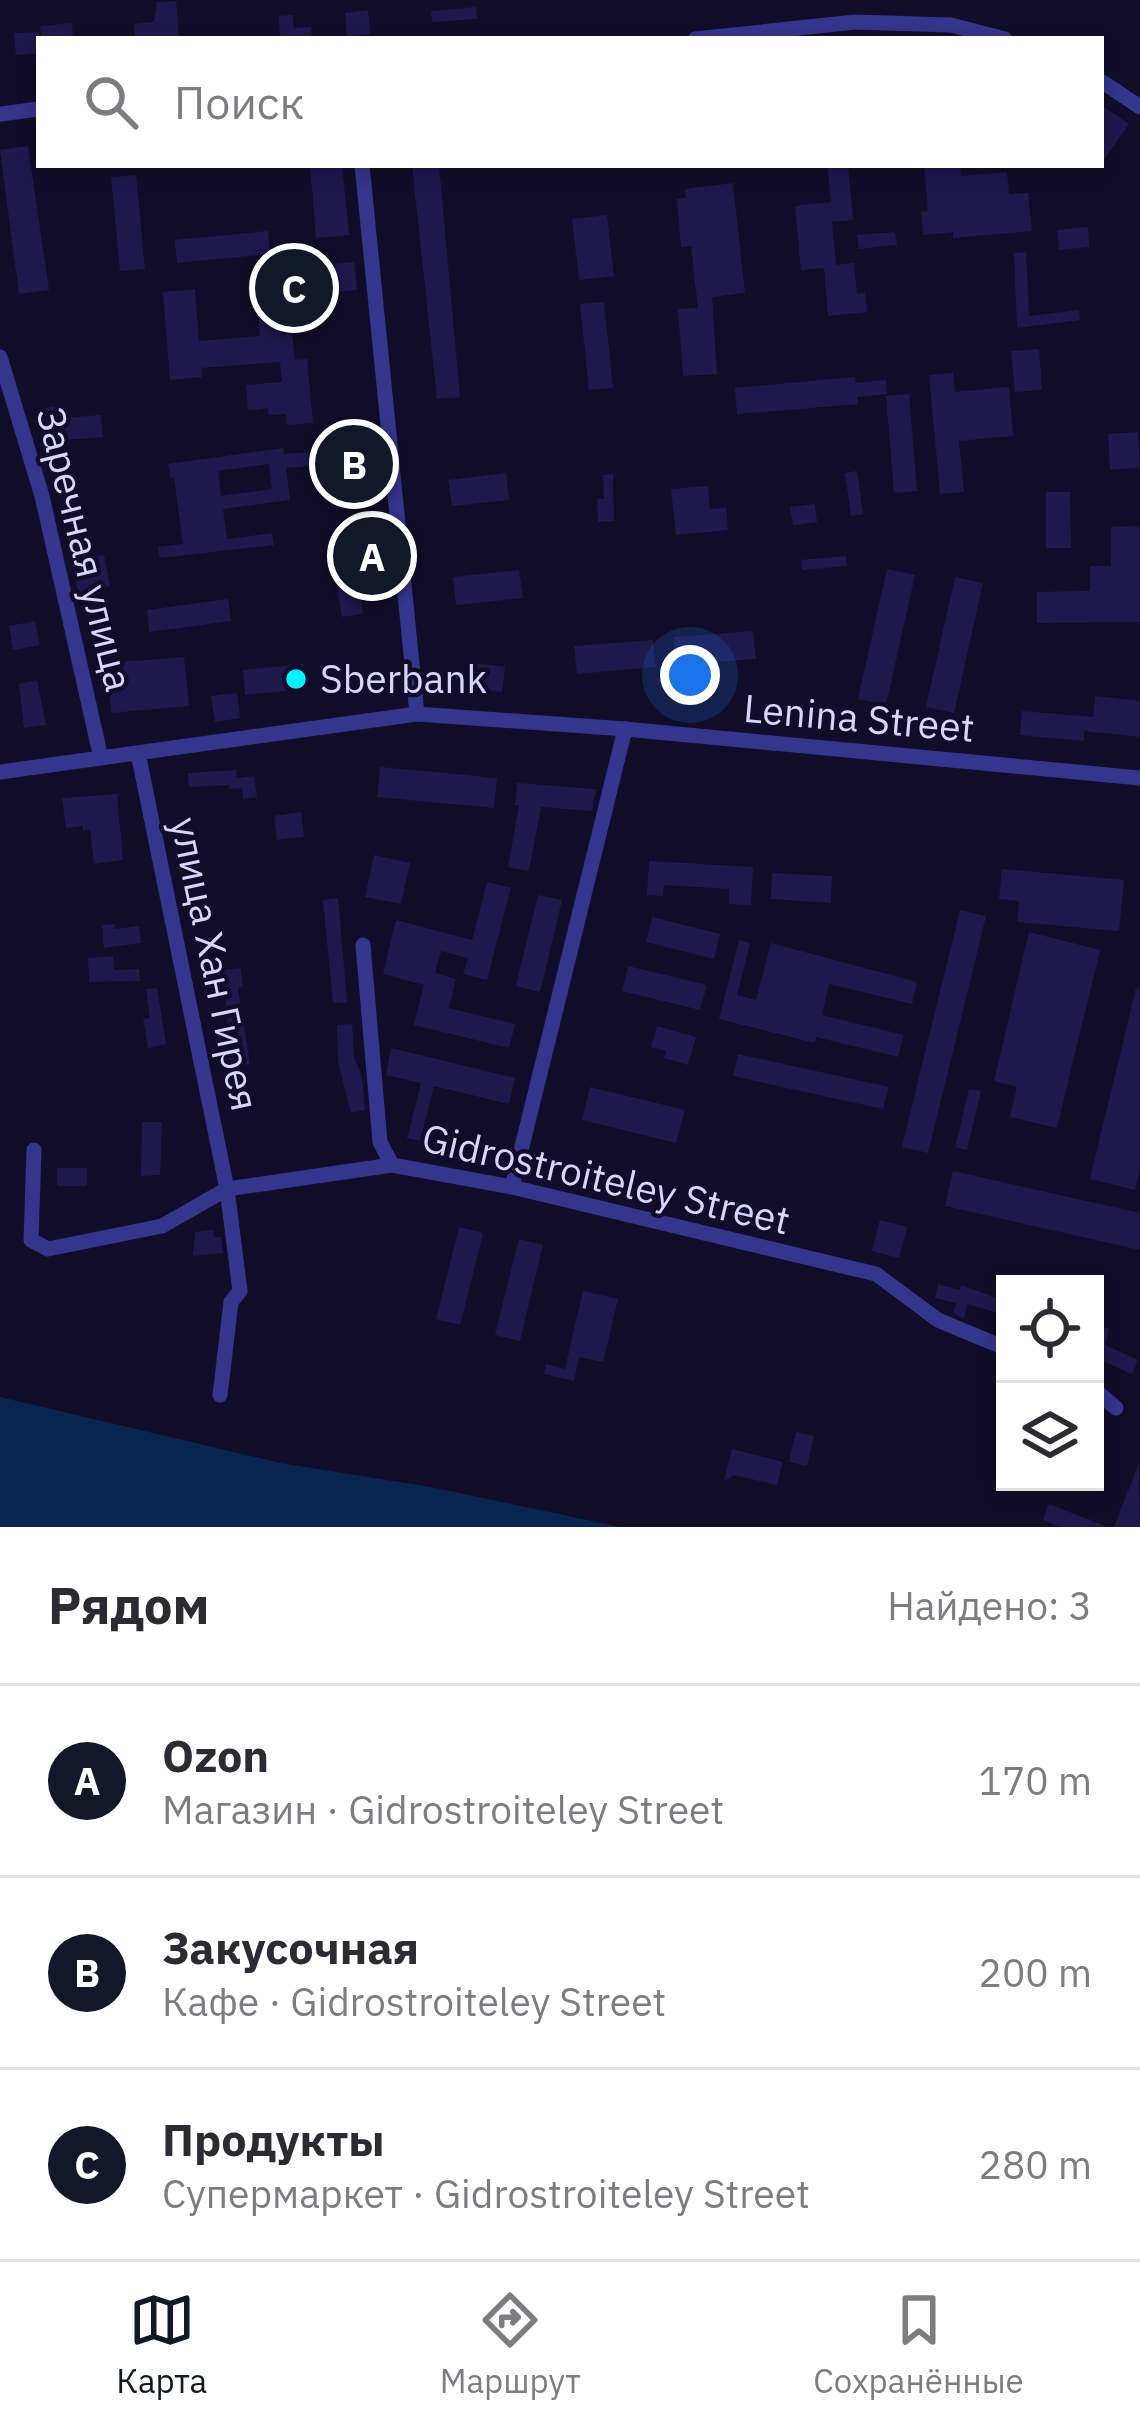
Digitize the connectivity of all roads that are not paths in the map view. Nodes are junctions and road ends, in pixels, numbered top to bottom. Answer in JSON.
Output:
{"nodes":[{"id":1,"x":723,"y":36,"type":"edge"},
{"id":2,"x":993,"y":36,"type":"edge"},
{"id":3,"x":1104,"y":83,"type":"edge"},
{"id":4,"x":1140,"y":106,"type":"edge"},
{"id":5,"x":36,"y":109,"type":"edge"},
{"id":6,"x":0,"y":113,"type":"edge"},
{"id":7,"x":362,"y":168,"type":"edge"},
{"id":8,"x":0,"y":357,"type":"edge"},
{"id":9,"x":417,"y":714,"type":"junction"},
{"id":10,"x":625,"y":729,"type":"junction"},
{"id":11,"x":138,"y":753,"type":"junction"},
{"id":12,"x":100,"y":758,"type":"junction"},
{"id":13,"x":0,"y":772,"type":"edge"},
{"id":14,"x":1140,"y":778,"type":"edge"},
{"id":15,"x":363,"y":945,"type":"dead end"},
{"id":16,"x":34,"y":1150,"type":"dead end"},
{"id":17,"x":392,"y":1165,"type":"junction"},
{"id":18,"x":512,"y":1186,"type":"junction"},
{"id":19,"x":227,"y":1189,"type":"junction"},
{"id":20,"x":996,"y":1344,"type":"edge"},
{"id":21,"x":220,"y":1395,"type":"dead end"},
{"id":22,"x":1104,"y":1398,"type":"edge"},
{"id":23,"x":1116,"y":1408,"type":"dead end"}],
"edges":[{"from":1,"to":2,"type":"street"},
{"from":3,"to":4,"type":"street"},
{"from":5,"to":6,"type":"street"},
{"from":7,"to":9,"type":"street"},
{"from":8,"to":12,"type":"street","name":"Заречная улица"},
{"from":9,"to":10,"type":"street","name":"Lenina Street"},
{"from":9,"to":11,"type":"street","name":"Lenina Street"},
{"from":10,"to":14,"type":"street","name":"Lenina Street"},
{"from":10,"to":18,"type":"street"},
{"from":11,"to":12,"type":"street","name":"Lenina Street"},
{"from":11,"to":19,"type":"street","name":"улица Хан Гирея"},
{"from":12,"to":13,"type":"street","name":"Lenina Street"},
{"from":15,"to":17,"type":"street","name":"Gidrostroiteley Street"},
{"from":16,"to":19,"type":"street"},
{"from":17,"to":18,"type":"street","name":"Gidrostroiteley Street"},
{"from":17,"to":19,"type":"street"},
{"from":18,"to":20,"type":"street","name":"Gidrostroiteley Street"},
{"from":19,"to":21,"type":"street","name":"улица Хан Гирея"},
{"from":22,"to":23,"type":"street"}]}
